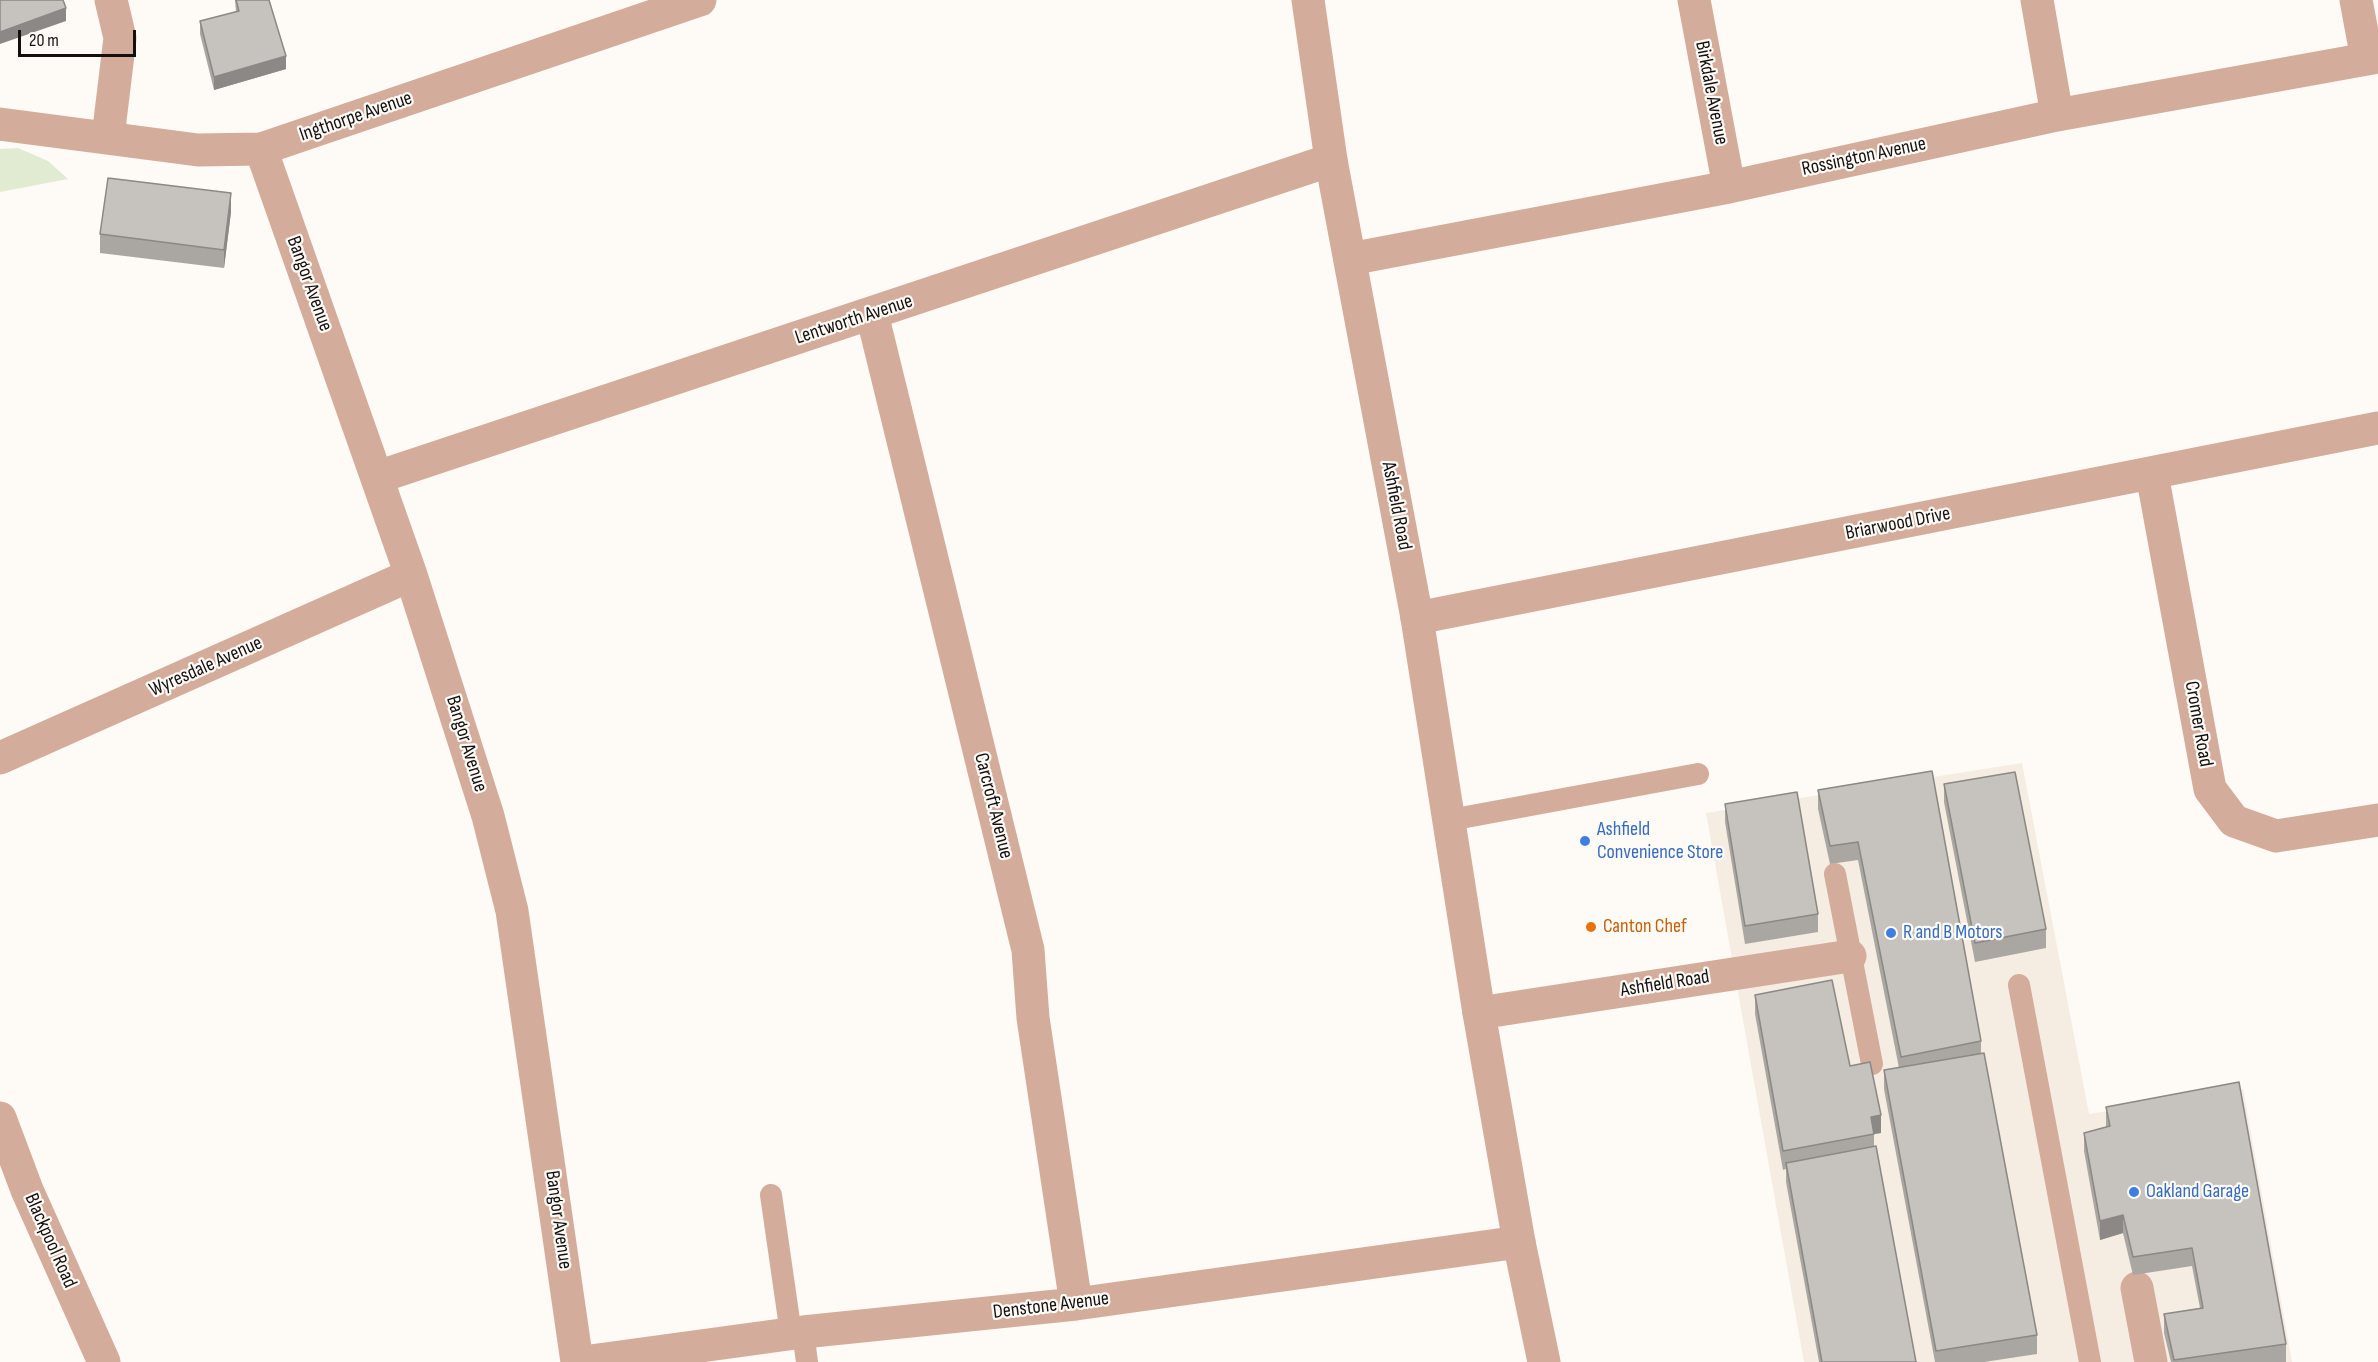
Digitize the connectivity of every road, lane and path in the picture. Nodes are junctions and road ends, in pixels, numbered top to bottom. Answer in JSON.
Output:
{"nodes":[{"id":1,"x":111,"y":0,"type":"edge"},
{"id":2,"x":700,"y":0,"type":"edge"},
{"id":3,"x":1308,"y":0,"type":"edge"},
{"id":4,"x":1694,"y":0,"type":"edge"},
{"id":5,"x":2037,"y":0,"type":"edge"},
{"id":6,"x":2356,"y":0,"type":"edge"},
{"id":7,"x":2372,"y":58,"type":"edge"},
{"id":8,"x":2057,"y":115,"type":"junction"},
{"id":9,"x":0,"y":124,"type":"edge"},
{"id":10,"x":108,"y":137,"type":"junction"},
{"id":11,"x":261,"y":149,"type":"junction"},
{"id":12,"x":1331,"y":160,"type":"junction"},
{"id":13,"x":1729,"y":187,"type":"junction"},
{"id":14,"x":1350,"y":259,"type":"junction"},
{"id":15,"x":872,"y":314,"type":"junction"},
{"id":16,"x":2378,"y":428,"type":"edge"},
{"id":17,"x":2152,"y":474,"type":"junction"},
{"id":18,"x":378,"y":477,"type":"junction"},
{"id":19,"x":411,"y":575,"type":"junction"},
{"id":20,"x":1417,"y":618,"type":"junction"},
{"id":21,"x":0,"y":758,"type":"edge"},
{"id":22,"x":1698,"y":774,"type":"dead end"},
{"id":23,"x":1450,"y":820,"type":"junction"},
{"id":24,"x":2378,"y":820,"type":"edge"},
{"id":25,"x":1835,"y":874,"type":"edge"},
{"id":26,"x":1850,"y":956,"type":"junction"},
{"id":27,"x":2019,"y":985,"type":"dead end"},
{"id":28,"x":1479,"y":1013,"type":"junction"},
{"id":29,"x":1872,"y":1064,"type":"edge"},
{"id":30,"x":0,"y":1118,"type":"edge"},
{"id":31,"x":771,"y":1195,"type":"dead end"},
{"id":32,"x":1519,"y":1242,"type":"junction"},
{"id":33,"x":2138,"y":1288,"type":"dead end"},
{"id":34,"x":1076,"y":1304,"type":"junction"},
{"id":35,"x":800,"y":1343,"type":"edge"},
{"id":36,"x":104,"y":1362,"type":"edge"},
{"id":37,"x":577,"y":1362,"type":"edge"},
{"id":38,"x":583,"y":1362,"type":"edge"},
{"id":39,"x":1544,"y":1362,"type":"edge"},
{"id":40,"x":2090,"y":1362,"type":"edge"},
{"id":41,"x":2151,"y":1362,"type":"edge"}],
"edges":[{"from":1,"to":10,"type":"street"},
{"from":2,"to":11,"type":"street","name":"Ingthorpe Avenue"},
{"from":3,"to":12,"type":"street","name":"Ashfield Road"},
{"from":4,"to":13,"type":"street","name":"Birkdale Avenue"},
{"from":5,"to":8,"type":"street"},
{"from":6,"to":7,"type":"street"},
{"from":7,"to":8,"type":"street","name":"Rossington Avenue"},
{"from":8,"to":13,"type":"street","name":"Rossington Avenue"},
{"from":9,"to":10,"type":"street","name":"Ingthorpe Avenue"},
{"from":10,"to":11,"type":"street","name":"Ingthorpe Avenue"},
{"from":11,"to":18,"type":"street","name":"Bangor Avenue"},
{"from":12,"to":14,"type":"street","name":"Ashfield Road"},
{"from":12,"to":15,"type":"street","name":"Lentworth Avenue"},
{"from":13,"to":14,"type":"street","name":"Rossington Avenue"},
{"from":14,"to":20,"type":"street","name":"Ashfield Road"},
{"from":15,"to":18,"type":"street","name":"Lentworth Avenue"},
{"from":15,"to":34,"type":"street","name":"Carcroft Avenue"},
{"from":16,"to":17,"type":"street","name":"Briarwood Drive"},
{"from":17,"to":20,"type":"street","name":"Briarwood Drive"},
{"from":17,"to":24,"type":"street","name":"Cromer Road"},
{"from":18,"to":19,"type":"street","name":"Bangor Avenue"},
{"from":19,"to":21,"type":"street","name":"Wyresdale Avenue"},
{"from":19,"to":37,"type":"street","name":"Bangor Avenue"},
{"from":20,"to":23,"type":"street","name":"Ashfield Road"},
{"from":22,"to":23,"type":"lane"},
{"from":23,"to":28,"type":"street","name":"Ashfield Road"},
{"from":25,"to":26,"type":"lane"},
{"from":26,"to":28,"type":"street","name":"Ashfield Road"},
{"from":26,"to":29,"type":"lane"},
{"from":27,"to":40,"type":"lane"},
{"from":28,"to":32,"type":"street","name":"Ashfield Road"},
{"from":30,"to":36,"type":"street","name":"Blackpool Road"},
{"from":31,"to":35,"type":"lane"},
{"from":32,"to":34,"type":"street","name":"Denstone Avenue"},
{"from":32,"to":39,"type":"street","name":"Ashfield Road"},
{"from":33,"to":41,"type":"street"},
{"from":34,"to":35,"type":"street","name":"Denstone Avenue"},
{"from":35,"to":38,"type":"street","name":"Denstone Avenue"}]}
